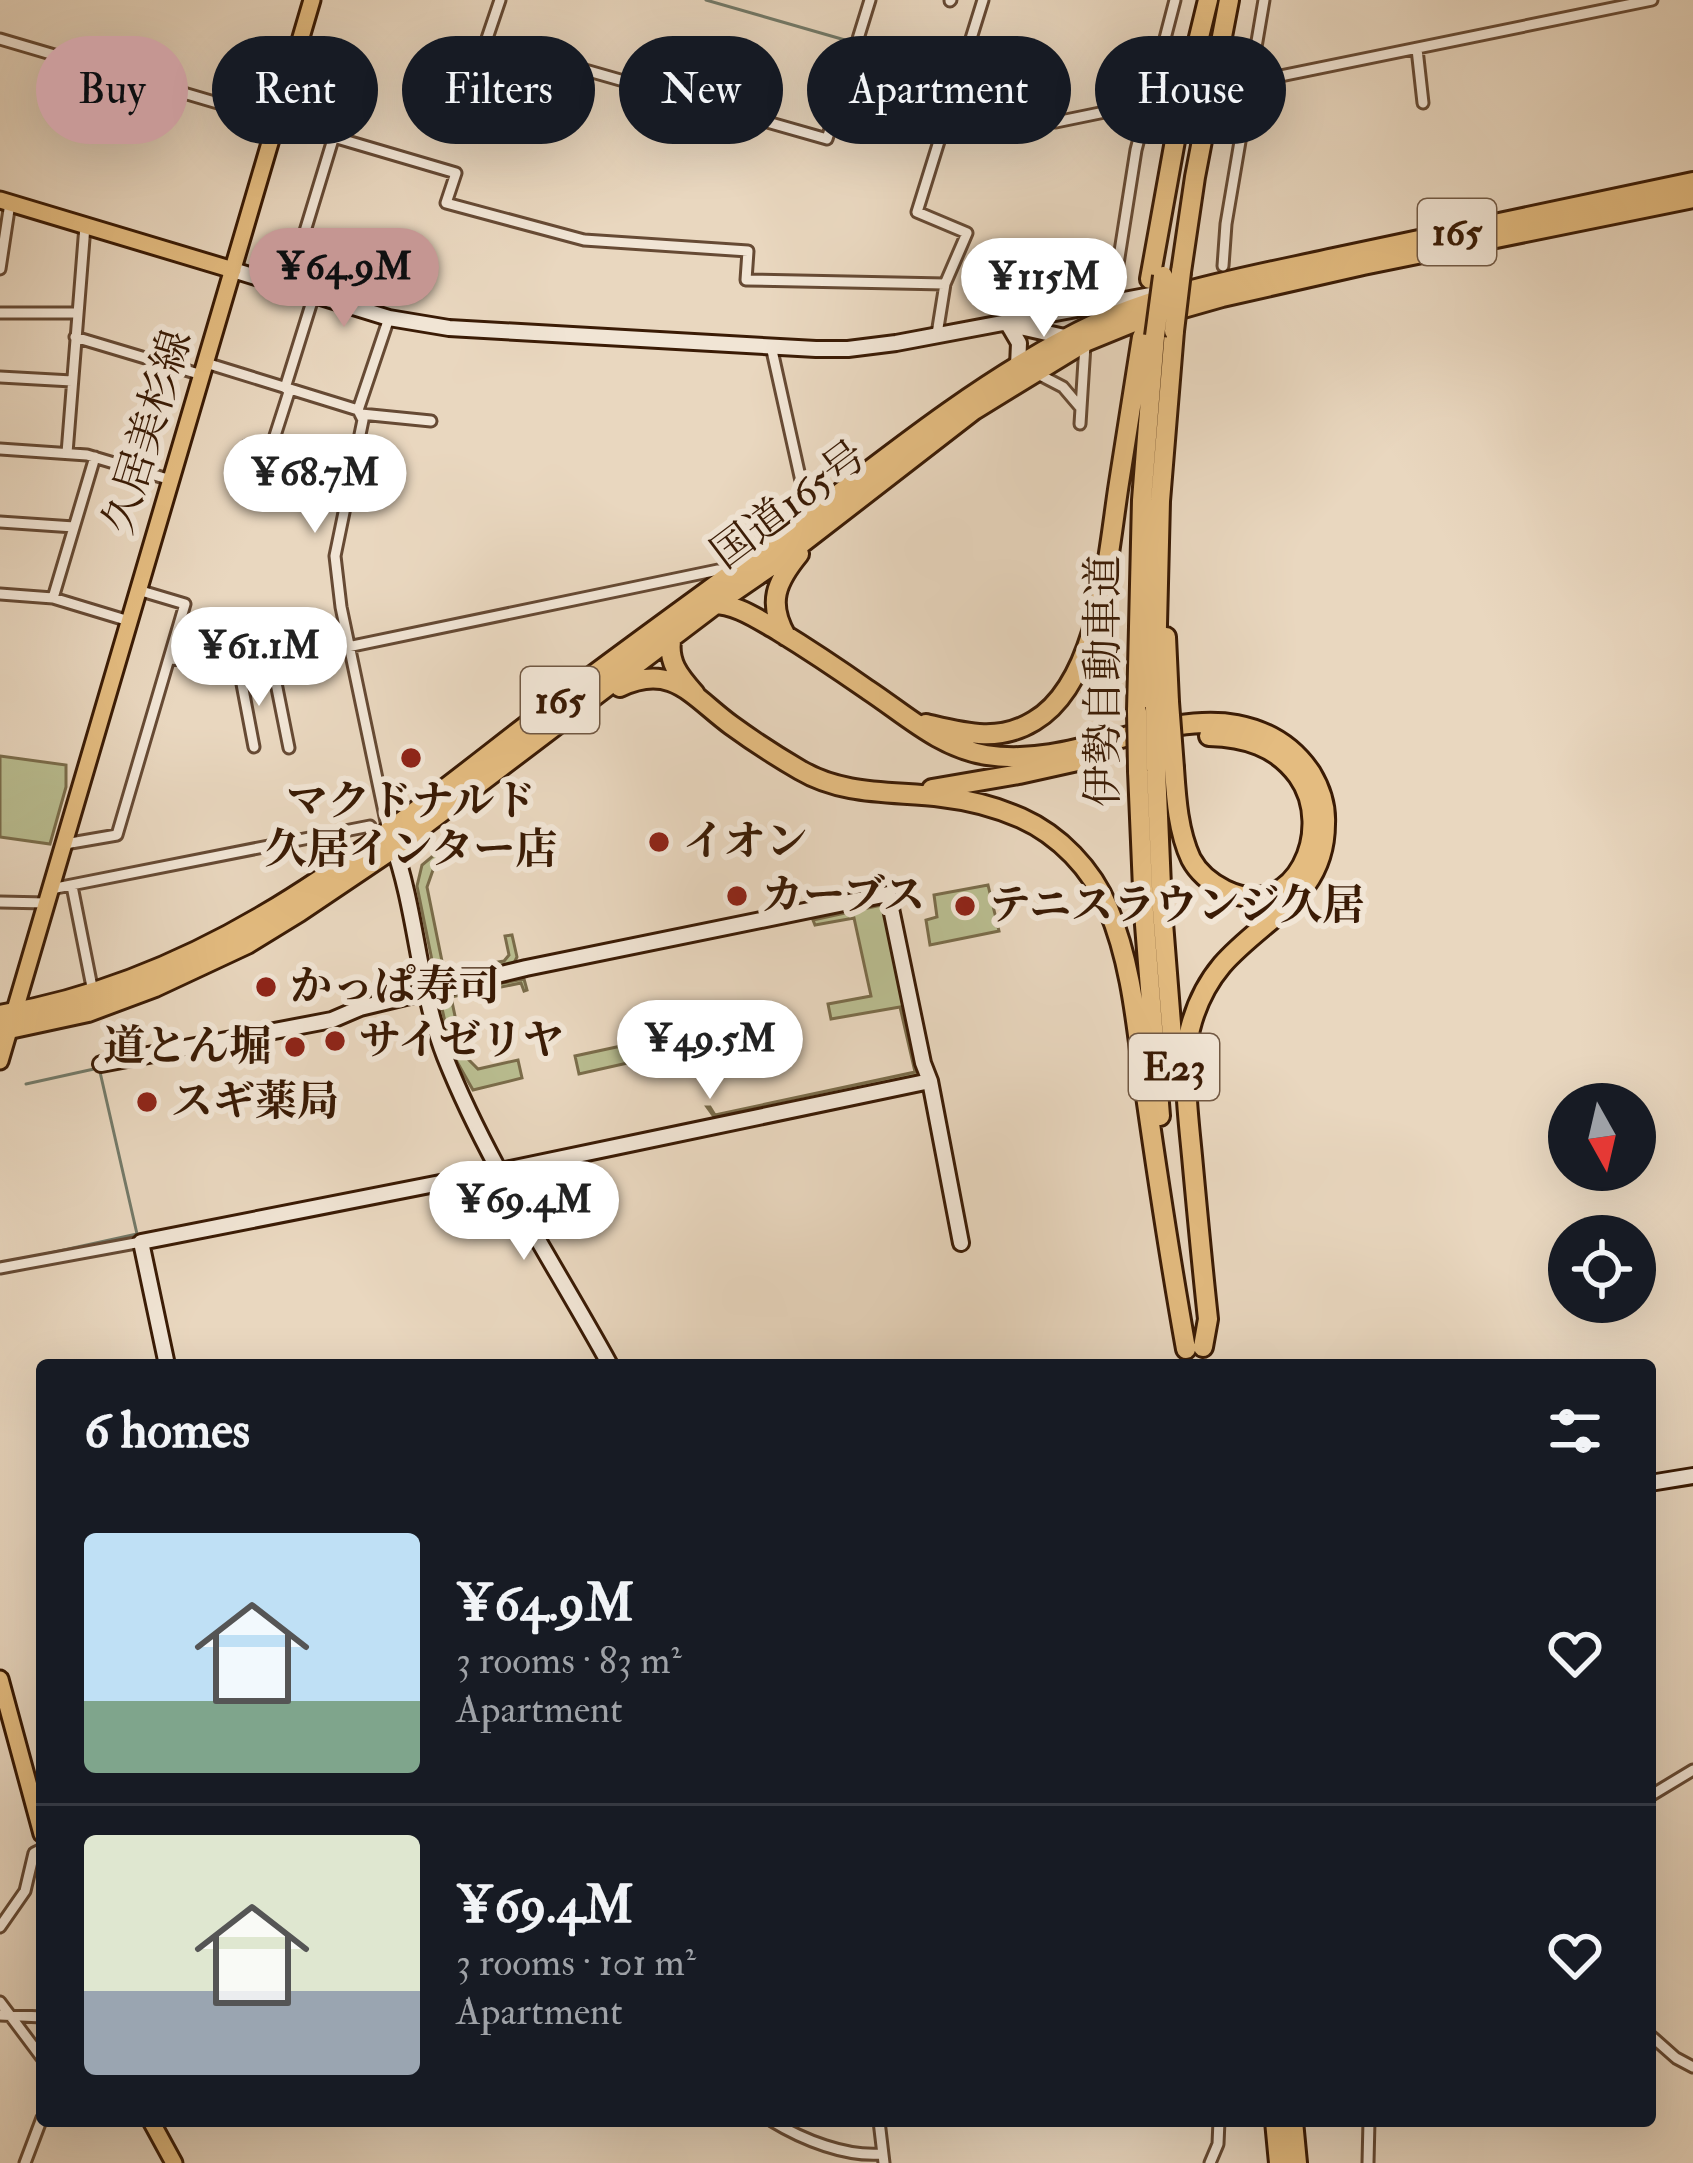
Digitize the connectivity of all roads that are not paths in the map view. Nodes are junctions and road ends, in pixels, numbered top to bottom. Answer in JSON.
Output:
{"nodes":[{"id":1,"x":312,"y":0,"type":"edge"},
{"id":2,"x":500,"y":0,"type":"edge"},
{"id":3,"x":870,"y":0,"type":"edge"},
{"id":4,"x":983,"y":0,"type":"edge"},
{"id":5,"x":1174,"y":0,"type":"edge"},
{"id":6,"x":1209,"y":0,"type":"edge"},
{"id":7,"x":1229,"y":0,"type":"edge"},
{"id":8,"x":1264,"y":0,"type":"edge"},
{"id":9,"x":1652,"y":0,"type":"edge"},
{"id":10,"x":301,"y":36,"type":"edge"},
{"id":11,"x":489,"y":36,"type":"edge"},
{"id":12,"x":859,"y":36,"type":"edge"},
{"id":13,"x":972,"y":36,"type":"edge"},
{"id":14,"x":1165,"y":36,"type":"edge"},
{"id":15,"x":1257,"y":36,"type":"edge"},
{"id":16,"x":0,"y":39,"type":"edge"},
{"id":17,"x":1417,"y":49,"type":"junction"},
{"id":18,"x":595,"y":73,"type":"edge"},
{"id":19,"x":1286,"y":74,"type":"edge"},
{"id":20,"x":212,"y":100,"type":"edge"},
{"id":21,"x":1423,"y":103,"type":"dead end"},
{"id":22,"x":807,"y":134,"type":"edge"},
{"id":23,"x":270,"y":144,"type":"edge"},
{"id":24,"x":332,"y":144,"type":"edge"},
{"id":25,"x":360,"y":144,"type":"edge"},
{"id":26,"x":937,"y":144,"type":"edge"},
{"id":27,"x":1138,"y":144,"type":"edge"},
{"id":28,"x":1239,"y":144,"type":"edge"},
{"id":29,"x":1693,"y":182,"type":"edge"},
{"id":30,"x":1693,"y":198,"type":"edge"},
{"id":31,"x":5,"y":202,"type":"edge"},
{"id":32,"x":86,"y":224,"type":"junction"},
{"id":33,"x":1223,"y":266,"type":"dead end"},
{"id":34,"x":0,"y":268,"type":"edge"},
{"id":35,"x":233,"y":270,"type":"junction"},
{"id":36,"x":1164,"y":275,"type":"junction"},
{"id":37,"x":945,"y":284,"type":"junction"},
{"id":38,"x":1211,"y":284,"type":"junction"},
{"id":39,"x":288,"y":287,"type":"junction"},
{"id":40,"x":314,"y":295,"type":"junction"},
{"id":41,"x":1112,"y":302,"type":"junction"},
{"id":42,"x":0,"y":313,"type":"edge"},
{"id":43,"x":76,"y":314,"type":"junction"},
{"id":44,"x":388,"y":318,"type":"junction"},
{"id":45,"x":1016,"y":324,"type":"junction"},
{"id":46,"x":938,"y":334,"type":"junction"},
{"id":47,"x":1157,"y":335,"type":"junction"},
{"id":48,"x":75,"y":337,"type":"junction"},
{"id":49,"x":1076,"y":338,"type":"junction"},
{"id":50,"x":772,"y":346,"type":"junction"},
{"id":51,"x":204,"y":369,"type":"junction"},
{"id":52,"x":1026,"y":369,"type":"junction"},
{"id":53,"x":0,"y":377,"type":"edge"},
{"id":54,"x":72,"y":381,"type":"junction"},
{"id":55,"x":287,"y":388,"type":"junction"},
{"id":56,"x":1080,"y":407,"type":"junction"},
{"id":57,"x":360,"y":412,"type":"junction"},
{"id":58,"x":431,"y":422,"type":"dead end"},
{"id":59,"x":1080,"y":424,"type":"dead end"},
{"id":60,"x":246,"y":446,"type":"dead end"},
{"id":61,"x":0,"y":449,"type":"edge"},
{"id":62,"x":67,"y":453,"type":"junction"},
{"id":63,"x":269,"y":453,"type":"junction"},
{"id":64,"x":95,"y":457,"type":"junction"},
{"id":65,"x":263,"y":473,"type":"dead end"},
{"id":66,"x":171,"y":480,"type":"junction"},
{"id":67,"x":809,"y":517,"type":"junction"},
{"id":68,"x":829,"y":521,"type":"junction"},
{"id":69,"x":0,"y":522,"type":"edge"},
{"id":70,"x":74,"y":526,"type":"junction"},
{"id":71,"x":733,"y":573,"type":"junction"},
{"id":72,"x":138,"y":590,"type":"junction"},
{"id":73,"x":0,"y":597,"type":"edge"},
{"id":74,"x":53,"y":598,"type":"junction"},
{"id":75,"x":717,"y":603,"type":"junction"},
{"id":76,"x":682,"y":608,"type":"junction"},
{"id":77,"x":129,"y":621,"type":"junction"},
{"id":78,"x":786,"y":636,"type":"junction"},
{"id":79,"x":669,"y":641,"type":"junction"},
{"id":80,"x":349,"y":646,"type":"junction"},
{"id":81,"x":169,"y":659,"type":"junction"},
{"id":82,"x":272,"y":662,"type":"junction"},
{"id":83,"x":238,"y":663,"type":"junction"},
{"id":84,"x":695,"y":694,"type":"junction"},
{"id":85,"x":1154,"y":707,"type":"junction"},
{"id":86,"x":910,"y":721,"type":"junction"},
{"id":87,"x":254,"y":747,"type":"dead end"},
{"id":88,"x":289,"y":748,"type":"dead end"},
{"id":89,"x":526,"y":749,"type":"junction"},
{"id":90,"x":1156,"y":769,"type":"junction"},
{"id":91,"x":904,"y":794,"type":"junction"},
{"id":92,"x":384,"y":835,"type":"junction"},
{"id":93,"x":64,"y":844,"type":"junction"},
{"id":94,"x":72,"y":886,"type":"junction"},
{"id":95,"x":48,"y":896,"type":"junction"},
{"id":96,"x":0,"y":902,"type":"edge"},
{"id":97,"x":427,"y":991,"type":"junction"},
{"id":98,"x":93,"y":992,"type":"junction"},
{"id":99,"x":6,"y":1022,"type":"edge"},
{"id":100,"x":0,"y":1061,"type":"edge"},
{"id":101,"x":101,"y":1064,"type":"dead end"},
{"id":102,"x":930,"y":1081,"type":"junction"},
{"id":103,"x":580,"y":1154,"type":"junction"},
{"id":104,"x":499,"y":1171,"type":"junction"},
{"id":105,"x":530,"y":1225,"type":"junction"},
{"id":106,"x":141,"y":1242,"type":"junction"},
{"id":107,"x":961,"y":1243,"type":"dead end"},
{"id":108,"x":0,"y":1268,"type":"edge"},
{"id":109,"x":1196,"y":1356,"type":"edge"},
{"id":110,"x":166,"y":1359,"type":"edge"},
{"id":111,"x":607,"y":1359,"type":"edge"},
{"id":112,"x":1693,"y":1476,"type":"edge"},
{"id":113,"x":1656,"y":1482,"type":"edge"},
{"id":114,"x":0,"y":1679,"type":"edge"},
{"id":115,"x":1693,"y":1770,"type":"edge"},
{"id":116,"x":1656,"y":1792,"type":"edge"},
{"id":117,"x":36,"y":1810,"type":"edge"},
{"id":118,"x":36,"y":1852,"type":"edge"},
{"id":119,"x":0,"y":1928,"type":"edge"},
{"id":120,"x":0,"y":2002,"type":"edge"},
{"id":121,"x":0,"y":2015,"type":"edge"},
{"id":122,"x":36,"y":2017,"type":"edge"},
{"id":123,"x":13,"y":2018,"type":"junction"},
{"id":124,"x":1656,"y":2040,"type":"edge"},
{"id":125,"x":36,"y":2049,"type":"edge"},
{"id":126,"x":1693,"y":2066,"type":"edge"},
{"id":127,"x":39,"y":2127,"type":"edge"},
{"id":128,"x":154,"y":2127,"type":"edge"},
{"id":129,"x":782,"y":2127,"type":"edge"},
{"id":130,"x":880,"y":2127,"type":"edge"},
{"id":131,"x":1219,"y":2127,"type":"edge"},
{"id":132,"x":1276,"y":2127,"type":"edge"},
{"id":133,"x":1294,"y":2127,"type":"edge"},
{"id":134,"x":1369,"y":2127,"type":"edge"},
{"id":135,"x":883,"y":2158,"type":"edge"},
{"id":136,"x":25,"y":2163,"type":"edge"},
{"id":137,"x":174,"y":2163,"type":"edge"},
{"id":138,"x":1210,"y":2163,"type":"edge"},
{"id":139,"x":1279,"y":2163,"type":"edge"},
{"id":140,"x":1297,"y":2163,"type":"edge"},
{"id":141,"x":1368,"y":2163,"type":"edge"}],
"edges":[{"from":1,"to":10,"type":"main road","name":"久居美杉線"},
{"from":2,"to":11,"type":"street"},
{"from":3,"to":12,"type":"street"},
{"from":4,"to":13,"type":"street"},
{"from":5,"to":14,"type":"street"},
{"from":6,"to":36,"type":"highway","name":"伊勢自動車道"},
{"from":7,"to":36,"type":"highway","name":"伊勢自動車道"},
{"from":8,"to":15,"type":"street"},
{"from":9,"to":17,"type":"street"},
{"from":16,"to":20,"type":"street"},
{"from":17,"to":19,"type":"street"},
{"from":17,"to":21,"type":"street"},
{"from":18,"to":22,"type":"street"},
{"from":23,"to":35,"type":"main road","name":"久居美杉線"},
{"from":24,"to":39,"type":"street"},
{"from":25,"to":37,"type":"street"},
{"from":26,"to":37,"type":"street"},
{"from":27,"to":41,"type":"street"},
{"from":28,"to":33,"type":"street"},
{"from":29,"to":38,"type":"highway","name":"国道165号","number":"165"},
{"from":30,"to":49,"type":"highway","name":"国道165号","number":"165"},
{"from":31,"to":32,"type":"main road"},
{"from":31,"to":34,"type":"street"},
{"from":32,"to":35,"type":"main road"},
{"from":32,"to":43,"type":"street"},
{"from":35,"to":39,"type":"street"},
{"from":35,"to":51,"type":"main road","name":"久居美杉線"},
{"from":36,"to":47,"type":"highway","name":"伊勢自動車道","bridge":true},
{"from":37,"to":46,"type":"street"},
{"from":38,"to":41,"type":"street"},
{"from":38,"to":49,"type":"highway","name":"国道165号","number":"165"},
{"from":39,"to":40,"type":"street"},
{"from":40,"to":44,"type":"street"},
{"from":40,"to":55,"type":"street"},
{"from":41,"to":45,"type":"street"},
{"from":42,"to":43,"type":"street"},
{"from":43,"to":48,"type":"street"},
{"from":44,"to":50,"type":"street"},
{"from":44,"to":57,"type":"street"},
{"from":45,"to":46,"type":"street"},
{"from":45,"to":49,"type":"street"},
{"from":45,"to":52,"type":"street"},
{"from":46,"to":50,"type":"street"},
{"from":47,"to":85,"type":"highway","name":"伊勢自動車道"},
{"from":47,"to":85,"type":"highway","name":"伊勢自動車道"},
{"from":47,"to":86,"type":"highway"},
{"from":48,"to":51,"type":"street"},
{"from":48,"to":54,"type":"street"},
{"from":49,"to":52,"type":"highway","name":"国道165号","number":"165"},
{"from":49,"to":56,"type":"street"},
{"from":50,"to":67,"type":"street"},
{"from":51,"to":55,"type":"street"},
{"from":51,"to":66,"type":"main road","name":"久居美杉線"},
{"from":52,"to":56,"type":"street"},
{"from":52,"to":67,"type":"highway","name":"国道165号","number":"165"},
{"from":52,"to":68,"type":"highway","name":"国道165号","number":"165"},
{"from":53,"to":54,"type":"street"},
{"from":54,"to":62,"type":"street"},
{"from":55,"to":57,"type":"street"},
{"from":55,"to":63,"type":"street"},
{"from":56,"to":59,"type":"street"},
{"from":57,"to":58,"type":"street"},
{"from":57,"to":80,"type":"street"},
{"from":60,"to":63,"type":"street"},
{"from":61,"to":62,"type":"street"},
{"from":62,"to":64,"type":"street"},
{"from":63,"to":65,"type":"street"},
{"from":64,"to":66,"type":"street"},
{"from":64,"to":70,"type":"street"},
{"from":66,"to":72,"type":"main road","name":"久居美杉線"},
{"from":67,"to":71,"type":"highway","name":"国道165号","number":"165"},
{"from":68,"to":75,"type":"highway","name":"国道165号","number":"165"},
{"from":68,"to":78,"type":"highway"},
{"from":69,"to":70,"type":"street"},
{"from":70,"to":74,"type":"street"},
{"from":71,"to":76,"type":"highway","name":"国道165号","number":"165"},
{"from":71,"to":80,"type":"street"},
{"from":72,"to":77,"type":"main road","name":"久居美杉線"},
{"from":72,"to":81,"type":"street"},
{"from":73,"to":74,"type":"street"},
{"from":74,"to":77,"type":"street"},
{"from":75,"to":76,"type":"highway"},
{"from":75,"to":78,"type":"highway"},
{"from":75,"to":79,"type":"highway","name":"国道165号","number":"165"},
{"from":76,"to":79,"type":"highway"},
{"from":76,"to":92,"type":"highway","name":"国道165号","number":"165"},
{"from":77,"to":93,"type":"main road","name":"久居美杉線"},
{"from":78,"to":86,"type":"highway"},
{"from":79,"to":84,"type":"highway"},
{"from":79,"to":89,"type":"highway","name":"国道165号","number":"165"},
{"from":80,"to":82,"type":"street"},
{"from":80,"to":92,"type":"street"},
{"from":81,"to":83,"type":"street"},
{"from":81,"to":93,"type":"street"},
{"from":82,"to":83,"type":"street"},
{"from":82,"to":88,"type":"street"},
{"from":83,"to":87,"type":"street"},
{"from":84,"to":89,"type":"highway"},
{"from":84,"to":91,"type":"highway"},
{"from":85,"to":90,"type":"highway","name":"伊勢自動車道","bridge":true},
{"from":86,"to":109,"type":"highway"},
{"from":89,"to":92,"type":"highway","name":"国道165号","number":"165"},
{"from":90,"to":91,"type":"highway"},
{"from":90,"to":109,"type":"highway","name":"伊勢自動車道","number":"E23"},
{"from":91,"to":109,"type":"highway"},
{"from":92,"to":94,"type":"street"},
{"from":92,"to":97,"type":"street"},
{"from":92,"to":98,"type":"highway","name":"国道165号","number":"165"},
{"from":92,"to":99,"type":"highway","name":"国道165号","number":"165"},
{"from":93,"to":95,"type":"main road","name":"久居美杉線"},
{"from":94,"to":95,"type":"street"},
{"from":94,"to":98,"type":"street"},
{"from":95,"to":96,"type":"street"},
{"from":95,"to":99,"type":"main road","name":"久居美杉線"},
{"from":97,"to":101,"type":"street"},
{"from":97,"to":102,"type":"street"},
{"from":97,"to":104,"type":"street"},
{"from":98,"to":99,"type":"highway","name":"国道165号","number":"165"},
{"from":99,"to":100,"type":"main road","name":"久居美杉線"},
{"from":102,"to":103,"type":"street"},
{"from":102,"to":107,"type":"street"},
{"from":103,"to":104,"type":"street"},
{"from":103,"to":105,"type":"street"},
{"from":104,"to":105,"type":"street"},
{"from":104,"to":106,"type":"street"},
{"from":105,"to":111,"type":"street"},
{"from":106,"to":108,"type":"street"},
{"from":106,"to":110,"type":"street"},
{"from":112,"to":113,"type":"street"},
{"from":114,"to":117,"type":"main road"},
{"from":115,"to":116,"type":"street"},
{"from":118,"to":119,"type":"street"},
{"from":120,"to":123,"type":"street"},
{"from":121,"to":123,"type":"street"},
{"from":122,"to":123,"type":"street"},
{"from":123,"to":125,"type":"street"},
{"from":124,"to":126,"type":"street"},
{"from":127,"to":136,"type":"street"},
{"from":128,"to":137,"type":"main road"},
{"from":129,"to":135,"type":"street"},
{"from":130,"to":135,"type":"street"},
{"from":131,"to":138,"type":"street"},
{"from":132,"to":139,"type":"highway"},
{"from":133,"to":140,"type":"highway"},
{"from":134,"to":141,"type":"street"}]}
